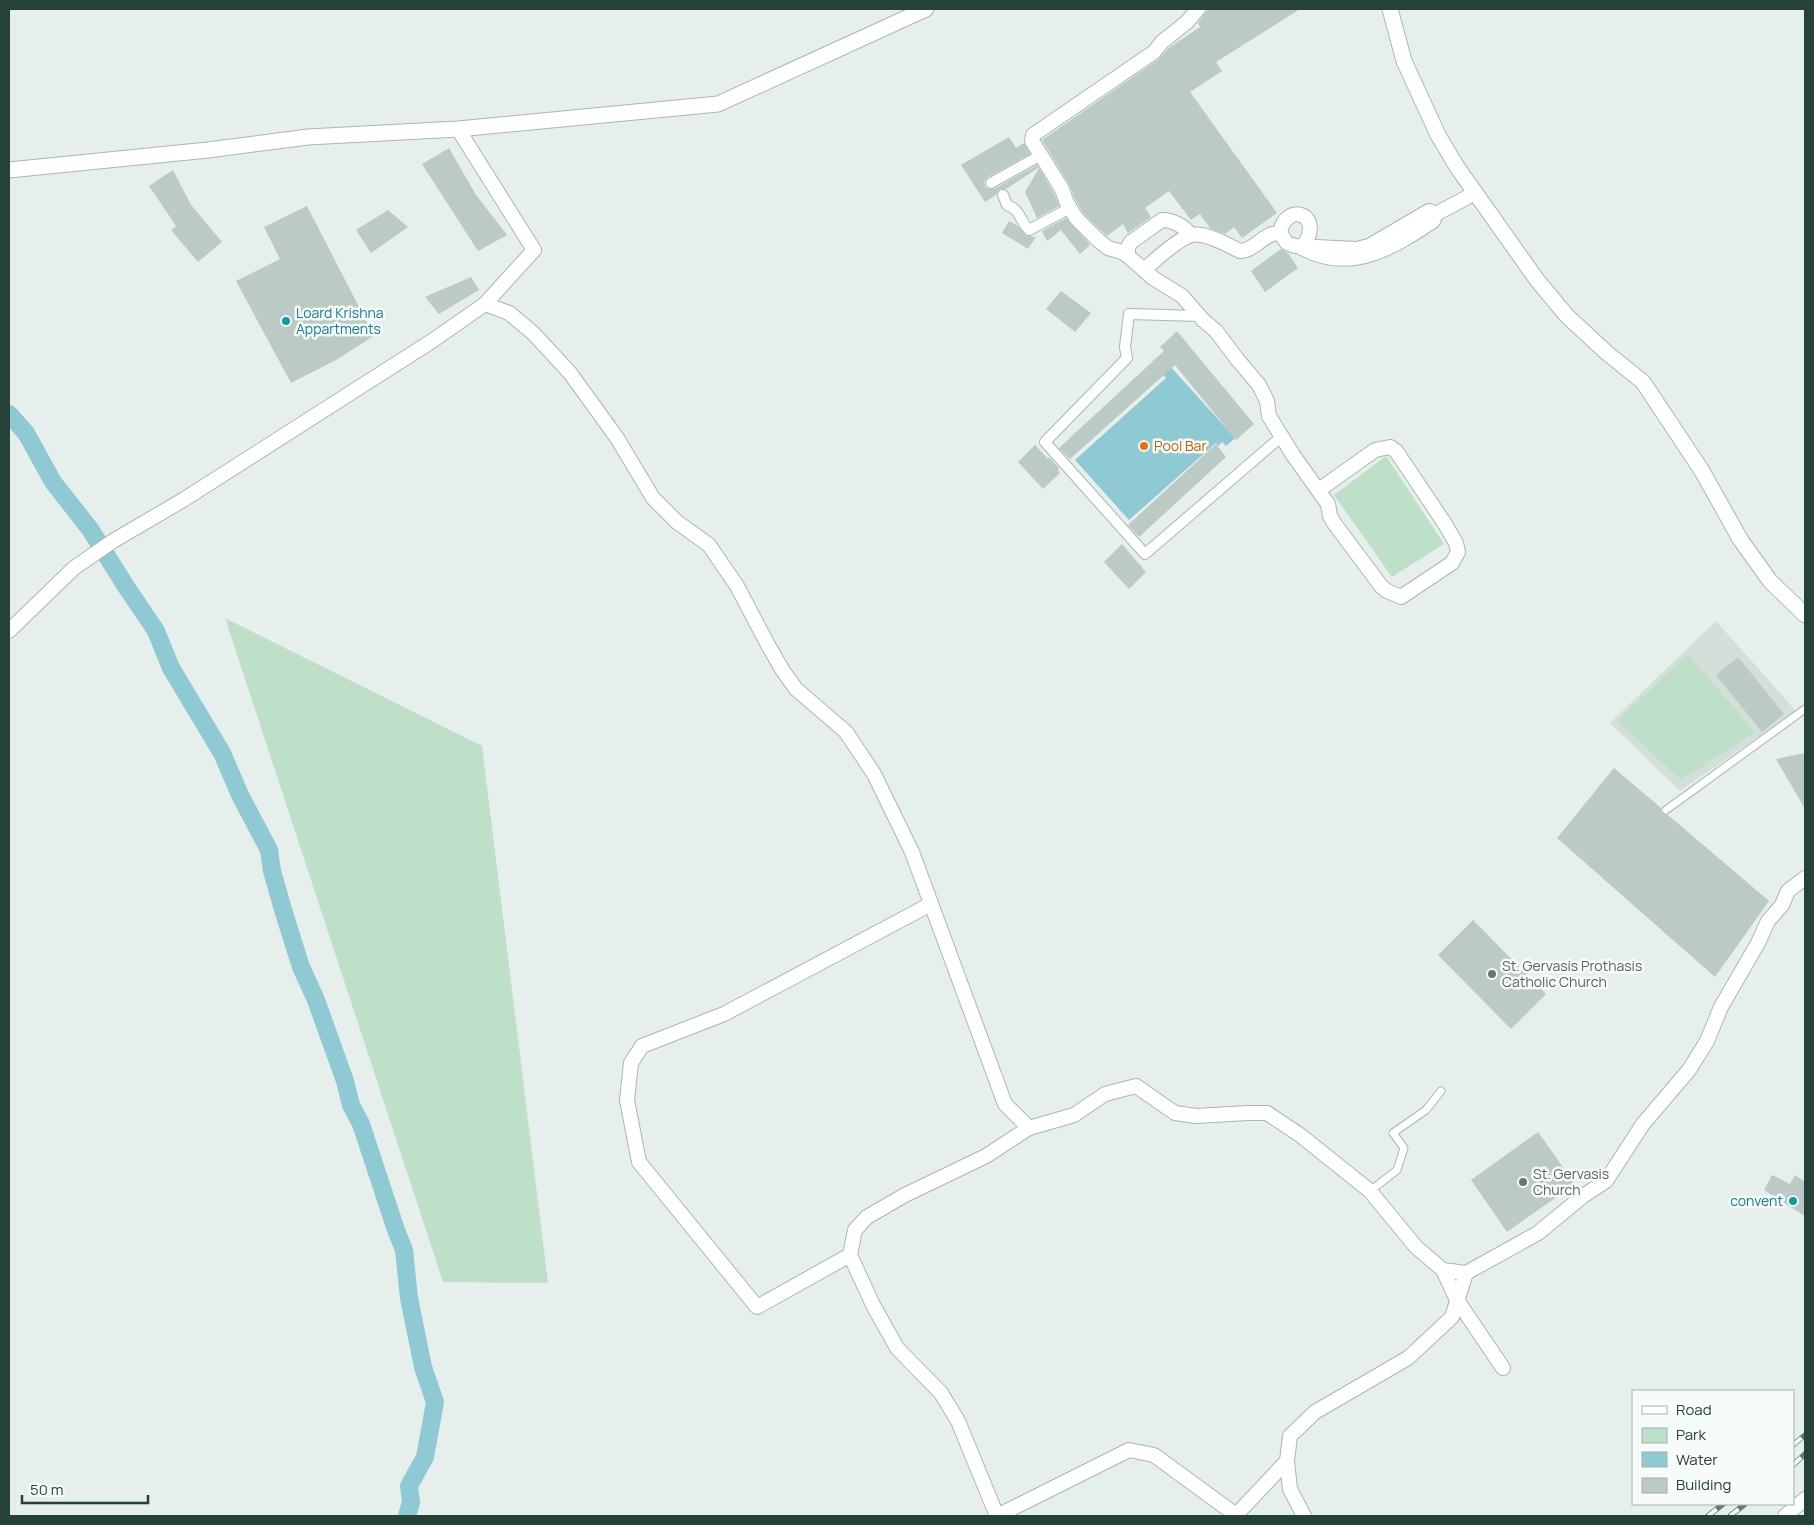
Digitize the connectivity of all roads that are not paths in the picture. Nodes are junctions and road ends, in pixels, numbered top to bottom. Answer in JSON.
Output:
{"nodes":[{"id":1,"x":926,"y":9,"type":"edge"},
{"id":2,"x":1198,"y":9,"type":"edge"},
{"id":3,"x":1390,"y":9,"type":"edge"},
{"id":4,"x":458,"y":129,"type":"junction"},
{"id":5,"x":1040,"y":154,"type":"junction"},
{"id":6,"x":9,"y":170,"type":"edge"},
{"id":7,"x":992,"y":183,"type":"dead end"},
{"id":8,"x":1475,"y":193,"type":"junction"},
{"id":9,"x":1003,"y":195,"type":"dead end"},
{"id":10,"x":1070,"y":208,"type":"junction"},
{"id":11,"x":1280,"y":233,"type":"junction"},
{"id":12,"x":1191,"y":234,"type":"junction"},
{"id":13,"x":1302,"y":248,"type":"junction"},
{"id":14,"x":1128,"y":256,"type":"junction"},
{"id":15,"x":1144,"y":270,"type":"junction"},
{"id":16,"x":484,"y":304,"type":"junction"},
{"id":17,"x":1200,"y":316,"type":"junction"},
{"id":18,"x":1282,"y":436,"type":"junction"},
{"id":19,"x":1319,"y":490,"type":"junction"},
{"id":20,"x":1805,"y":615,"type":"edge"},
{"id":21,"x":9,"y":631,"type":"edge"},
{"id":22,"x":1805,"y":710,"type":"edge"},
{"id":23,"x":1666,"y":810,"type":"dead end"},
{"id":24,"x":1805,"y":878,"type":"edge"},
{"id":25,"x":931,"y":904,"type":"junction"},
{"id":26,"x":1441,"y":1091,"type":"dead end"},
{"id":27,"x":1029,"y":1128,"type":"junction"},
{"id":28,"x":1370,"y":1191,"type":"junction"},
{"id":29,"x":850,"y":1254,"type":"junction"},
{"id":30,"x":1443,"y":1270,"type":"junction"},
{"id":31,"x":1466,"y":1273,"type":"junction"},
{"id":32,"x":1457,"y":1300,"type":"junction"},
{"id":33,"x":1503,"y":1368,"type":"dead end"},
{"id":34,"x":1287,"y":1461,"type":"junction"},
{"id":35,"x":1805,"y":1500,"type":"edge"},
{"id":36,"x":997,"y":1516,"type":"edge"},
{"id":37,"x":1304,"y":1516,"type":"edge"},
{"id":38,"x":1785,"y":1516,"type":"edge"}],
"edges":[{"from":1,"to":4,"type":"street"},
{"from":2,"to":5,"type":"street"},
{"from":3,"to":8,"type":"street"},
{"from":4,"to":6,"type":"street"},
{"from":4,"to":16,"type":"street"},
{"from":5,"to":7,"type":"street"},
{"from":5,"to":10,"type":"street"},
{"from":8,"to":13,"type":"street"},
{"from":8,"to":20,"type":"street"},
{"from":9,"to":10,"type":"street"},
{"from":10,"to":14,"type":"street"},
{"from":11,"to":12,"type":"street"},
{"from":11,"to":13,"type":"street"},
{"from":11,"to":13,"type":"street"},
{"from":12,"to":14,"type":"street"},
{"from":12,"to":15,"type":"street"},
{"from":14,"to":15,"type":"street"},
{"from":15,"to":17,"type":"street"},
{"from":16,"to":21,"type":"street"},
{"from":16,"to":25,"type":"street"},
{"from":17,"to":18,"type":"street"},
{"from":17,"to":18,"type":"street"},
{"from":18,"to":19,"type":"street"},
{"from":19,"to":19,"type":"street"},
{"from":22,"to":23,"type":"lane"},
{"from":24,"to":31,"type":"street"},
{"from":25,"to":27,"type":"street"},
{"from":25,"to":29,"type":"street"},
{"from":26,"to":28,"type":"lane"},
{"from":27,"to":28,"type":"street"},
{"from":27,"to":29,"type":"street"},
{"from":28,"to":30,"type":"street"},
{"from":29,"to":36,"type":"street"},
{"from":30,"to":31,"type":"street"},
{"from":30,"to":32,"type":"street"},
{"from":31,"to":32,"type":"street"},
{"from":32,"to":33,"type":"street"},
{"from":32,"to":34,"type":"street"},
{"from":34,"to":36,"type":"street"},
{"from":34,"to":37,"type":"street"},
{"from":35,"to":38,"type":"street"}]}
